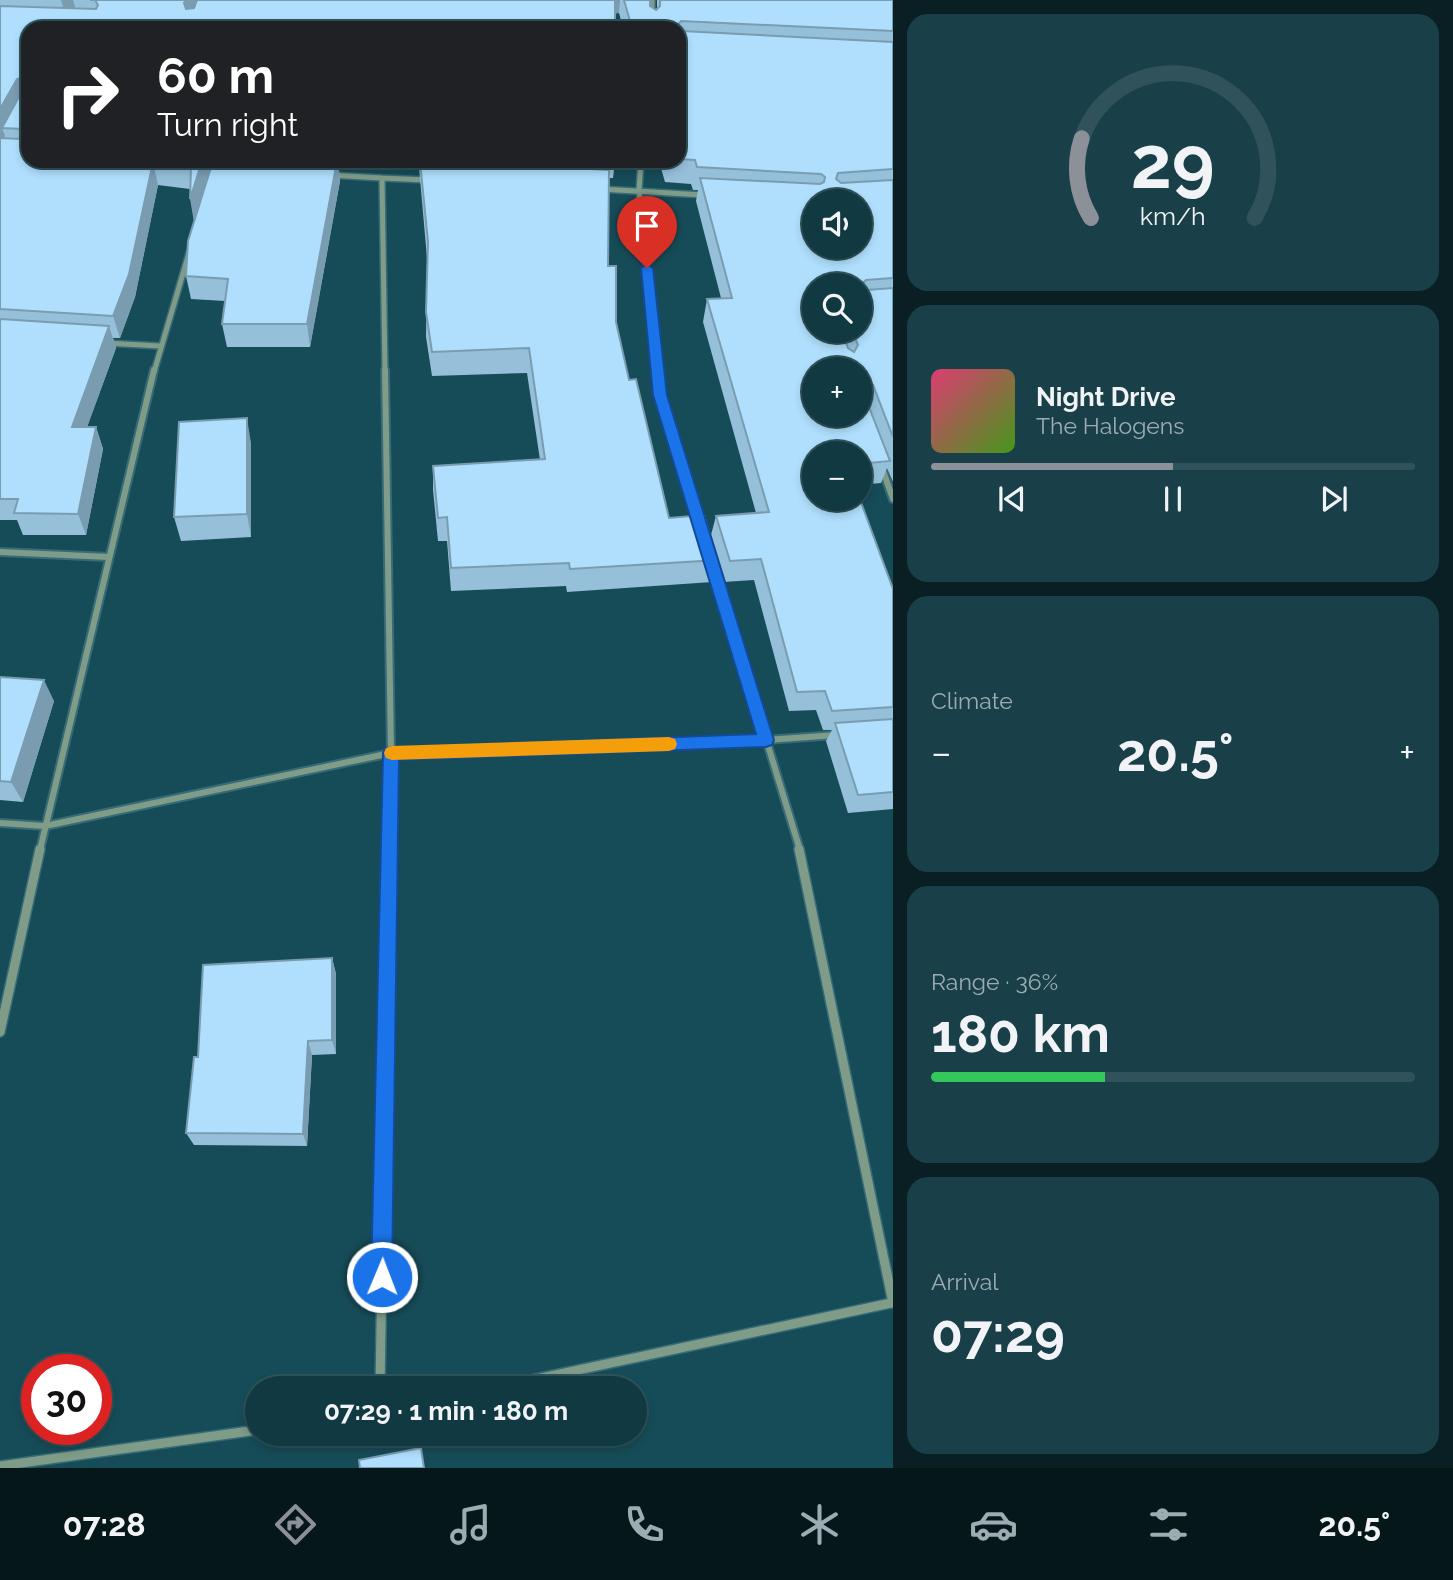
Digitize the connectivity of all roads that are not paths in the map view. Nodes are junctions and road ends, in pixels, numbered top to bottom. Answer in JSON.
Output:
{"nodes":[{"id":1,"x":652,"y":0,"type":"edge"},
{"id":2,"x":652,"y":21,"type":"edge"},
{"id":3,"x":641,"y":168,"type":"edge"},
{"id":4,"x":326,"y":175,"type":"edge"},
{"id":5,"x":382,"y":178,"type":"junction"},
{"id":6,"x":436,"y":181,"type":"edge"},
{"id":7,"x":585,"y":188,"type":"edge"},
{"id":8,"x":639,"y":191,"type":"junction"},
{"id":9,"x":706,"y":195,"type":"edge"},
{"id":10,"x":192,"y":245,"type":"edge"},
{"id":11,"x":93,"y":342,"type":"edge"},
{"id":12,"x":160,"y":346,"type":"junction"},
{"id":13,"x":878,"y":460,"type":"edge"},
{"id":14,"x":893,"y":499,"type":"edge"},
{"id":15,"x":701,"y":528,"type":"edge"},
{"id":16,"x":0,"y":552,"type":"edge"},
{"id":17,"x":709,"y":554,"type":"edge"},
{"id":18,"x":109,"y":557,"type":"junction"},
{"id":19,"x":842,"y":735,"type":"edge"},
{"id":20,"x":766,"y":740,"type":"junction"},
{"id":21,"x":391,"y":753,"type":"junction"},
{"id":22,"x":0,"y":823,"type":"edge"},
{"id":23,"x":45,"y":826,"type":"junction"},
{"id":24,"x":0,"y":1032,"type":"edge"},
{"id":25,"x":892,"y":1303,"type":"edge"},
{"id":26,"x":380,"y":1376,"type":"edge"},
{"id":27,"x":550,"y":1376,"type":"edge"},
{"id":28,"x":245,"y":1432,"type":"edge"},
{"id":29,"x":0,"y":1466,"type":"edge"}],
"edges":[{"from":1,"to":2,"type":"street"},
{"from":3,"to":8,"type":"street"},
{"from":4,"to":5,"type":"street"},
{"from":5,"to":6,"type":"street"},
{"from":5,"to":21,"type":"street"},
{"from":7,"to":8,"type":"street"},
{"from":8,"to":9,"type":"street"},
{"from":8,"to":15,"type":"street"},
{"from":10,"to":12,"type":"street"},
{"from":11,"to":12,"type":"street"},
{"from":12,"to":18,"type":"street"},
{"from":13,"to":14,"type":"street"},
{"from":16,"to":18,"type":"street"},
{"from":17,"to":20,"type":"street"},
{"from":18,"to":23,"type":"street"},
{"from":19,"to":20,"type":"street"},
{"from":20,"to":21,"type":"street"},
{"from":20,"to":25,"type":"street"},
{"from":21,"to":23,"type":"street"},
{"from":21,"to":26,"type":"street"},
{"from":22,"to":23,"type":"street"},
{"from":23,"to":24,"type":"street"},
{"from":25,"to":27,"type":"street"},
{"from":28,"to":29,"type":"street"}]}
